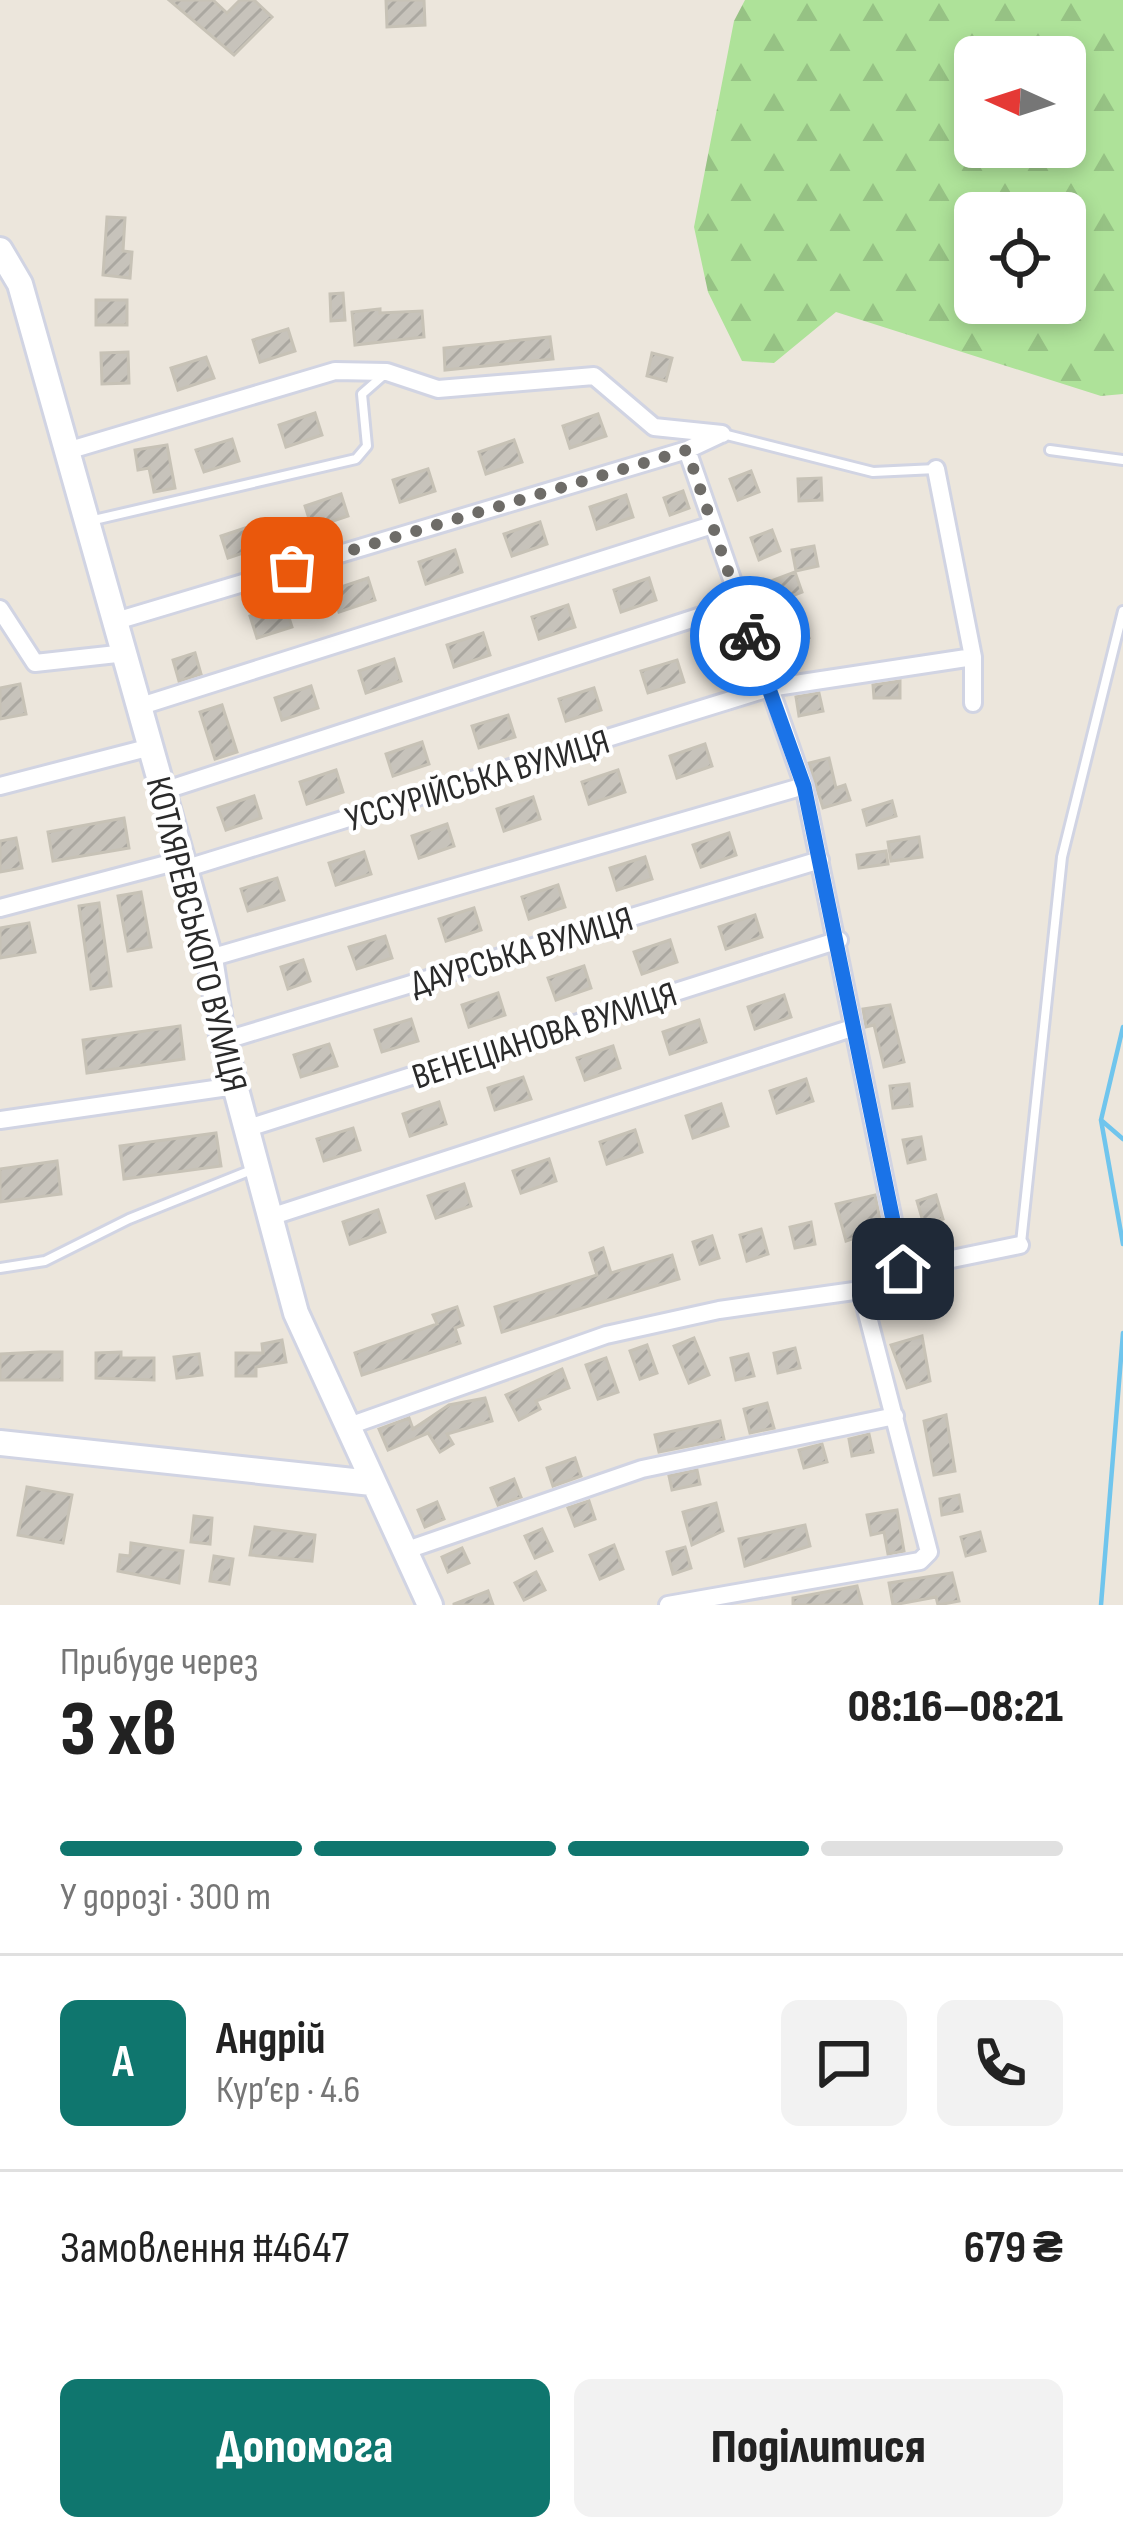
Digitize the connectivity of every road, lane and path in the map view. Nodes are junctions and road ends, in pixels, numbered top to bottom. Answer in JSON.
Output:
{"nodes":[{"id":1,"x":0,"y":250,"type":"edge"},
{"id":2,"x":387,"y":372,"type":"junction"},
{"id":3,"x":722,"y":434,"type":"junction"},
{"id":4,"x":687,"y":450,"type":"junction"},
{"id":5,"x":1050,"y":450,"type":"dead end"},
{"id":6,"x":67,"y":451,"type":"junction"},
{"id":7,"x":1123,"y":460,"type":"edge"},
{"id":8,"x":936,"y":469,"type":"joint"},
{"id":9,"x":88,"y":522,"type":"junction"},
{"id":10,"x":709,"y":526,"type":"junction"},
{"id":11,"x":738,"y":604,"type":"junction"},
{"id":12,"x":0,"y":609,"type":"edge"},
{"id":13,"x":1123,"y":611,"type":"edge"},
{"id":14,"x":116,"y":621,"type":"junction"},
{"id":15,"x":125,"y":653,"type":"junction"},
{"id":16,"x":973,"y":657,"type":"junction"},
{"id":17,"x":769,"y":688,"type":"junction"},
{"id":18,"x":973,"y":703,"type":"dead end"},
{"id":19,"x":141,"y":706,"type":"junction"},
{"id":20,"x":151,"y":747,"type":"junction"},
{"id":21,"x":0,"y":786,"type":"edge"},
{"id":22,"x":804,"y":786,"type":"junction"},
{"id":23,"x":164,"y":791,"type":"junction"},
{"id":24,"x":820,"y":860,"type":"junction"},
{"id":25,"x":183,"y":865,"type":"junction"},
{"id":26,"x":0,"y":908,"type":"edge"},
{"id":27,"x":839,"y":940,"type":"junction"},
{"id":28,"x":210,"y":958,"type":"junction"},
{"id":29,"x":852,"y":1028,"type":"junction"},
{"id":30,"x":223,"y":1040,"type":"junction"},
{"id":31,"x":235,"y":1086,"type":"junction"},
{"id":32,"x":0,"y":1120,"type":"edge"},
{"id":33,"x":248,"y":1128,"type":"junction"},
{"id":34,"x":259,"y":1167,"type":"junction"},
{"id":35,"x":273,"y":1216,"type":"junction"},
{"id":36,"x":1020,"y":1245,"type":"joint"},
{"id":37,"x":0,"y":1268,"type":"edge"},
{"id":38,"x":903,"y":1269,"type":"junction"},
{"id":39,"x":862,"y":1290,"type":"junction"},
{"id":40,"x":895,"y":1416,"type":"junction"},
{"id":41,"x":346,"y":1427,"type":"junction"},
{"id":42,"x":0,"y":1443,"type":"edge"},
{"id":43,"x":372,"y":1483,"type":"junction"},
{"id":44,"x":407,"y":1550,"type":"junction"},
{"id":45,"x":430,"y":1605,"type":"edge"},
{"id":46,"x":668,"y":1605,"type":"edge"}],
"edges":[{"from":1,"to":6,"type":"street","name":"КОТЛЯРЕВСЬКОГО ВУЛИЦЯ"},
{"from":2,"to":3,"type":"street"},
{"from":2,"to":6,"type":"street"},
{"from":2,"to":9,"type":"lane"},
{"from":3,"to":4,"type":"street"},
{"from":3,"to":8,"type":"lane"},
{"from":4,"to":10,"type":"street"},
{"from":4,"to":14,"type":"street"},
{"from":5,"to":7,"type":"lane"},
{"from":6,"to":9,"type":"street","name":"КОТЛЯРЕВСЬКОГО ВУЛИЦЯ"},
{"from":8,"to":16,"type":"street"},
{"from":9,"to":14,"type":"street","name":"КОТЛЯРЕВСЬКОГО ВУЛИЦЯ"},
{"from":10,"to":11,"type":"street"},
{"from":10,"to":19,"type":"street"},
{"from":11,"to":17,"type":"street"},
{"from":11,"to":23,"type":"street"},
{"from":12,"to":15,"type":"street"},
{"from":13,"to":36,"type":"lane"},
{"from":14,"to":15,"type":"street","name":"КОТЛЯРЕВСЬКОГО ВУЛИЦЯ"},
{"from":15,"to":19,"type":"street","name":"КОТЛЯРЕВСЬКОГО ВУЛИЦЯ"},
{"from":16,"to":17,"type":"street","name":"УССУРІЙСЬКА ВУЛИЦЯ"},
{"from":16,"to":18,"type":"street"},
{"from":17,"to":22,"type":"street"},
{"from":17,"to":25,"type":"street","name":"УССУРІЙСЬКА ВУЛИЦЯ"},
{"from":19,"to":20,"type":"street","name":"КОТЛЯРЕВСЬКОГО ВУЛИЦЯ"},
{"from":20,"to":21,"type":"street"},
{"from":20,"to":23,"type":"street","name":"КОТЛЯРЕВСЬКОГО ВУЛИЦЯ"},
{"from":22,"to":24,"type":"street"},
{"from":22,"to":28,"type":"street"},
{"from":23,"to":25,"type":"street","name":"КОТЛЯРЕВСЬКОГО ВУЛИЦЯ"},
{"from":24,"to":27,"type":"street"},
{"from":24,"to":30,"type":"street","name":"ДАУРСЬКА ВУЛИЦЯ"},
{"from":25,"to":26,"type":"street","name":"УССУРІЙСЬКА ВУЛИЦЯ"},
{"from":25,"to":28,"type":"street","name":"КОТЛЯРЕВСЬКОГО ВУЛИЦЯ"},
{"from":27,"to":29,"type":"street"},
{"from":27,"to":33,"type":"street","name":"ВЕНЕЦІАНОВА ВУЛИЦЯ"},
{"from":28,"to":30,"type":"street","name":"КОТЛЯРЕВСЬКОГО ВУЛИЦЯ"},
{"from":29,"to":35,"type":"street"},
{"from":29,"to":38,"type":"street"},
{"from":30,"to":31,"type":"street","name":"КОТЛЯРЕВСЬКОГО ВУЛИЦЯ"},
{"from":31,"to":32,"type":"street"},
{"from":31,"to":33,"type":"street","name":"КОТЛЯРЕВСЬКОГО ВУЛИЦЯ"},
{"from":33,"to":34,"type":"street","name":"КОТЛЯРЕВСЬКОГО ВУЛИЦЯ"},
{"from":34,"to":35,"type":"street","name":"КОТЛЯРЕВСЬКОГО ВУЛИЦЯ"},
{"from":34,"to":37,"type":"lane"},
{"from":35,"to":41,"type":"street","name":"КОТЛЯРЕВСЬКОГО ВУЛИЦЯ"},
{"from":36,"to":38,"type":"street"},
{"from":38,"to":39,"type":"street"},
{"from":39,"to":40,"type":"street"},
{"from":39,"to":41,"type":"street"},
{"from":40,"to":44,"type":"street"},
{"from":40,"to":46,"type":"street"},
{"from":41,"to":43,"type":"street","name":"КОТЛЯРЕВСЬКОГО ВУЛИЦЯ"},
{"from":42,"to":43,"type":"street"},
{"from":43,"to":44,"type":"street","name":"КОТЛЯРЕВСЬКОГО ВУЛИЦЯ"},
{"from":44,"to":45,"type":"street","name":"КОТЛЯРЕВСЬКОГО ВУЛИЦЯ"}]}
